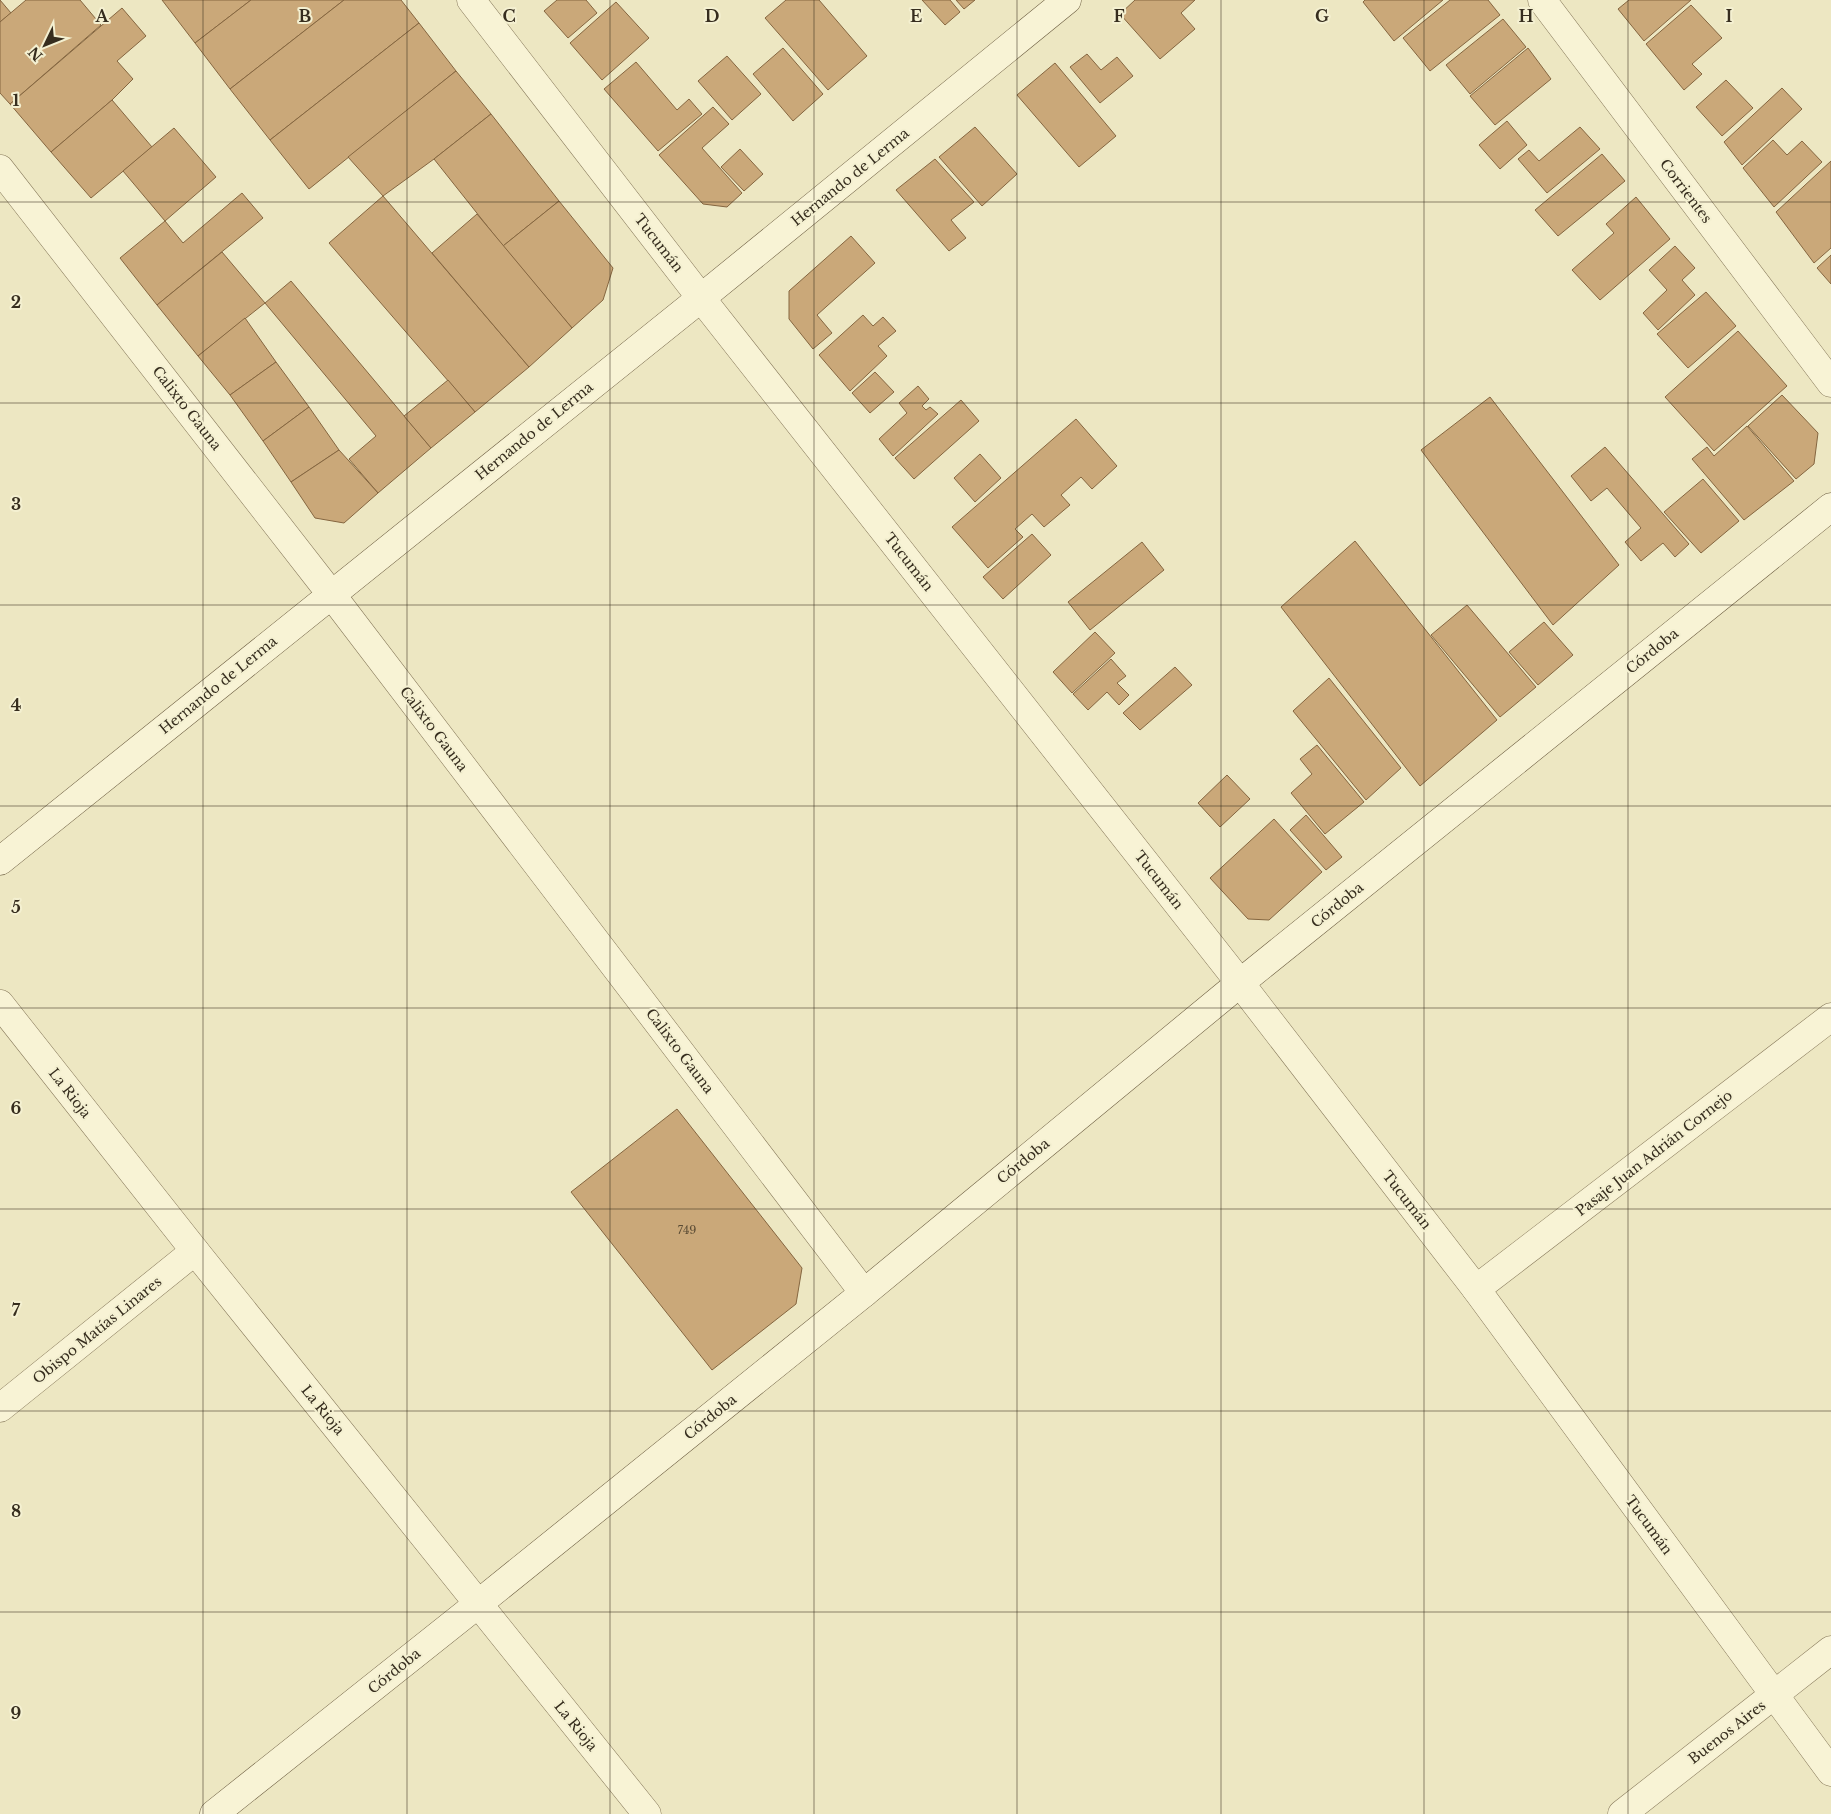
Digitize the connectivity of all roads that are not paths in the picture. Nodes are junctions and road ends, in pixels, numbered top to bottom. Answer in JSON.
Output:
{"nodes":[{"id":1,"x":471,"y":0,"type":"edge"},
{"id":2,"x":1067,"y":0,"type":"edge"},
{"id":3,"x":1542,"y":0,"type":"edge"},
{"id":4,"x":0,"y":168,"type":"edge"},
{"id":5,"x":701,"y":298,"type":"junction"},
{"id":6,"x":1831,"y":383,"type":"edge"},
{"id":7,"x":1831,"y":507,"type":"edge"},
{"id":8,"x":331,"y":594,"type":"junction"},
{"id":9,"x":0,"y":861,"type":"edge"},
{"id":10,"x":1240,"y":983,"type":"junction"},
{"id":11,"x":0,"y":1004,"type":"edge"},
{"id":12,"x":1831,"y":1017,"type":"edge"},
{"id":13,"x":195,"y":1251,"type":"junction"},
{"id":14,"x":1476,"y":1289,"type":"junction"},
{"id":15,"x":864,"y":1293,"type":"junction"},
{"id":16,"x":0,"y":1408,"type":"edge"},
{"id":17,"x":478,"y":1604,"type":"junction"},
{"id":18,"x":1831,"y":1650,"type":"edge"},
{"id":19,"x":1774,"y":1694,"type":"junction"},
{"id":20,"x":1831,"y":1772,"type":"edge"},
{"id":21,"x":214,"y":1814,"type":"edge"},
{"id":22,"x":647,"y":1814,"type":"edge"},
{"id":23,"x":1622,"y":1814,"type":"edge"}],
"edges":[{"from":1,"to":5,"type":"street","name":"Tucumán"},
{"from":2,"to":5,"type":"street","name":"Hernando de Lerma"},
{"from":3,"to":6,"type":"street","name":"Corrientes"},
{"from":4,"to":8,"type":"street","name":"Calixto Gauna"},
{"from":5,"to":8,"type":"street","name":"Hernando de Lerma"},
{"from":5,"to":10,"type":"street","name":"Tucumán"},
{"from":7,"to":10,"type":"street","name":"Córdoba"},
{"from":8,"to":9,"type":"street","name":"Hernando de Lerma"},
{"from":8,"to":15,"type":"street","name":"Calixto Gauna"},
{"from":10,"to":14,"type":"street","name":"Tucumán"},
{"from":10,"to":15,"type":"street","name":"Córdoba"},
{"from":11,"to":13,"type":"street","name":"La Rioja"},
{"from":12,"to":14,"type":"street","name":"Pasaje Juan Adrián Cornejo"},
{"from":13,"to":16,"type":"street","name":"Obispo Matías Linares"},
{"from":13,"to":17,"type":"street","name":"La Rioja"},
{"from":14,"to":19,"type":"street","name":"Tucumán"},
{"from":15,"to":17,"type":"street","name":"Córdoba"},
{"from":17,"to":21,"type":"street","name":"Córdoba"},
{"from":17,"to":22,"type":"street","name":"La Rioja"},
{"from":18,"to":19,"type":"street","name":"Buenos Aires"},
{"from":19,"to":20,"type":"street","name":"Tucumán"},
{"from":19,"to":23,"type":"street","name":"Buenos Aires"}]}
